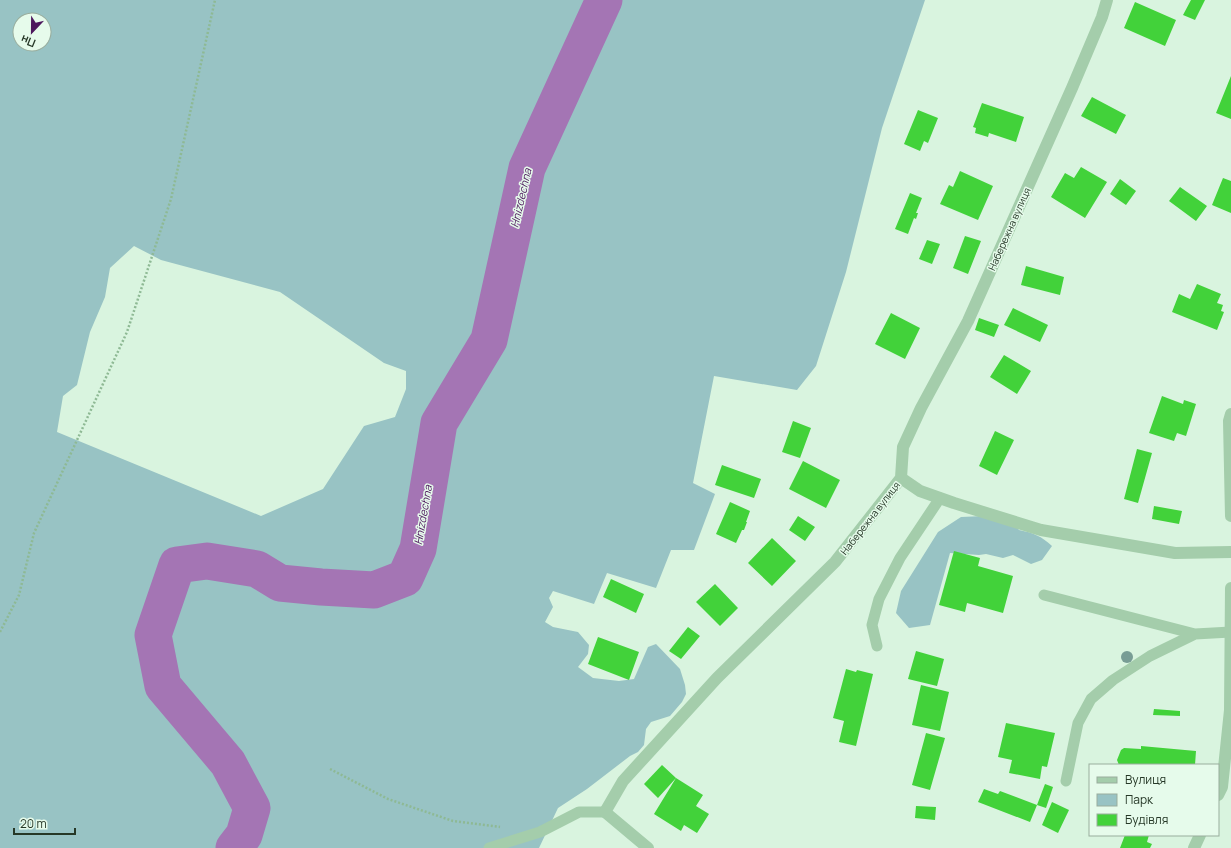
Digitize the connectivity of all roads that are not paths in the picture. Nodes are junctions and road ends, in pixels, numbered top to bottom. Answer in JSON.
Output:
{"nodes":[{"id":1,"x":1107,"y":0,"type":"edge"},
{"id":2,"x":1231,"y":414,"type":"edge"},
{"id":3,"x":901,"y":478,"type":"junction"},
{"id":4,"x":940,"y":498,"type":"junction"},
{"id":5,"x":1231,"y":516,"type":"edge"},
{"id":6,"x":1231,"y":552,"type":"edge"},
{"id":7,"x":1231,"y":588,"type":"edge"},
{"id":8,"x":1044,"y":595,"type":"dead end"},
{"id":9,"x":1231,"y":632,"type":"edge"},
{"id":10,"x":1195,"y":634,"type":"junction"},
{"id":11,"x":877,"y":646,"type":"dead end"},
{"id":12,"x":1066,"y":781,"type":"dead end"},
{"id":13,"x":1219,"y":794,"type":"edge"},
{"id":14,"x":605,"y":812,"type":"junction"},
{"id":15,"x":1200,"y":836,"type":"edge"},
{"id":16,"x":489,"y":848,"type":"edge"},
{"id":17,"x":648,"y":848,"type":"edge"},
{"id":18,"x":1194,"y":848,"type":"edge"}],
"edges":[{"from":1,"to":3,"type":"street","name":"Набережна вулиця"},
{"from":2,"to":5,"type":"street"},
{"from":3,"to":4,"type":"street"},
{"from":3,"to":14,"type":"street","name":"Набережна вулиця"},
{"from":4,"to":6,"type":"street"},
{"from":4,"to":11,"type":"lane"},
{"from":7,"to":9,"type":"street"},
{"from":8,"to":10,"type":"lane"},
{"from":9,"to":10,"type":"lane"},
{"from":9,"to":13,"type":"street"},
{"from":10,"to":12,"type":"lane"},
{"from":14,"to":16,"type":"lane"},
{"from":14,"to":17,"type":"street"},
{"from":15,"to":18,"type":"street"}]}
